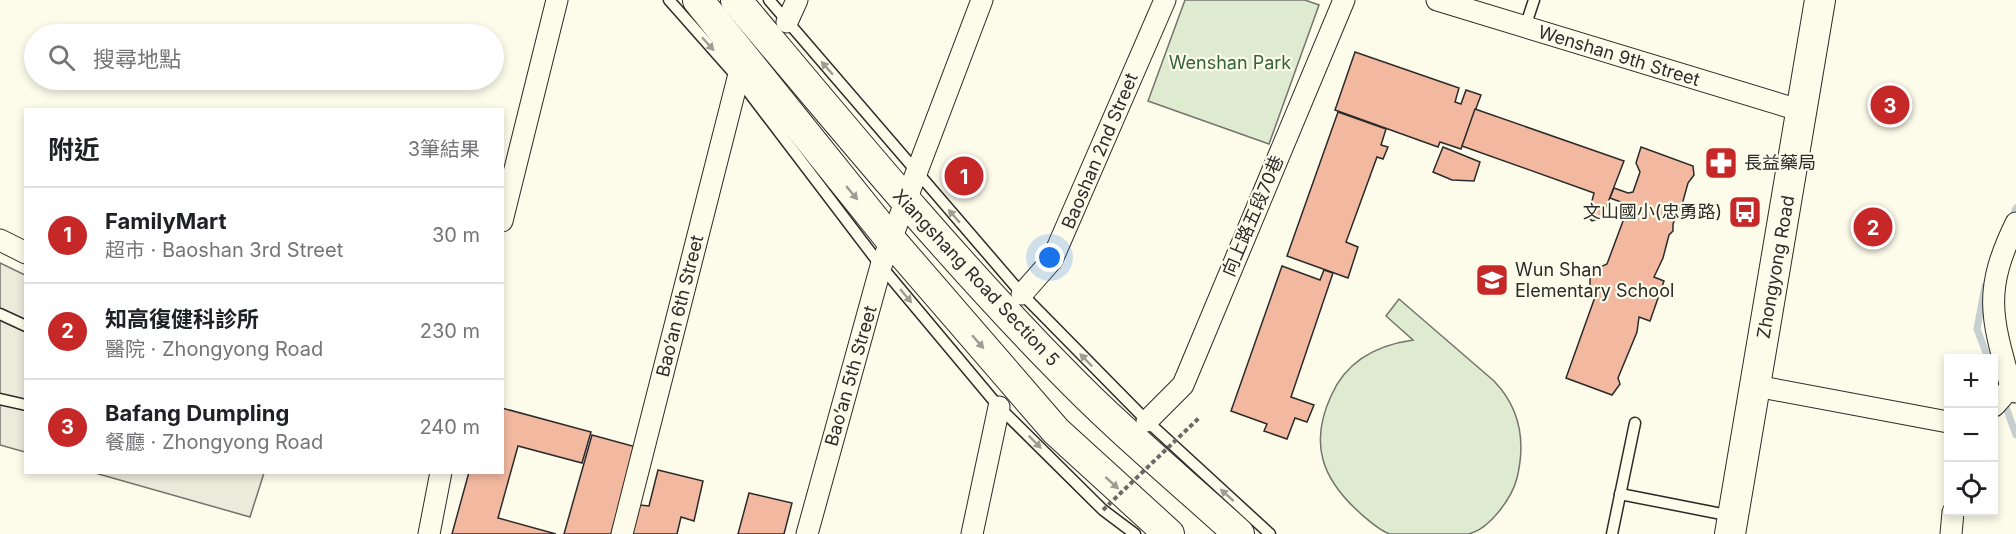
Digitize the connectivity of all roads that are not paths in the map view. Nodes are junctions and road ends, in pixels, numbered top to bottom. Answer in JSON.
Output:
{"nodes":[{"id":1,"x":557,"y":0,"type":"edge"},
{"id":2,"x":669,"y":0,"type":"edge"},
{"id":3,"x":698,"y":0,"type":"edge"},
{"id":4,"x":736,"y":0,"type":"edge"},
{"id":5,"x":769,"y":0,"type":"edge"},
{"id":6,"x":797,"y":0,"type":"edge"},
{"id":7,"x":982,"y":0,"type":"edge"},
{"id":8,"x":1165,"y":0,"type":"edge"},
{"id":9,"x":1344,"y":0,"type":"edge"},
{"id":10,"x":1437,"y":0,"type":"edge"},
{"id":11,"x":1534,"y":0,"type":"edge"},
{"id":12,"x":1820,"y":0,"type":"edge"},
{"id":13,"x":787,"y":22,"type":"junction"},
{"id":14,"x":1525,"y":27,"type":"junction"},
{"id":15,"x":738,"y":78,"type":"junction"},
{"id":16,"x":1802,"y":111,"type":"junction"},
{"id":17,"x":916,"y":172,"type":"junction"},
{"id":18,"x":504,"y":213,"type":"edge"},
{"id":19,"x":2016,"y":223,"type":"edge"},
{"id":20,"x":893,"y":231,"type":"junction"},
{"id":21,"x":0,"y":240,"type":"edge"},
{"id":22,"x":24,"y":252,"type":"edge"},
{"id":23,"x":1022,"y":294,"type":"junction"},
{"id":24,"x":0,"y":314,"type":"edge"},
{"id":25,"x":24,"y":325,"type":"edge"},
{"id":26,"x":1756,"y":386,"type":"junction"},
{"id":27,"x":2013,"y":390,"type":"edge"},
{"id":28,"x":0,"y":399,"type":"edge"},
{"id":29,"x":1998,"y":403,"type":"edge"},
{"id":30,"x":24,"y":405,"type":"edge"},
{"id":31,"x":999,"y":407,"type":"junction"},
{"id":32,"x":1147,"y":421,"type":"junction"},
{"id":33,"x":1944,"y":421,"type":"edge"},
{"id":34,"x":1635,"y":423,"type":"dead end"},
{"id":35,"x":441,"y":474,"type":"edge"},
{"id":36,"x":1620,"y":494,"type":"junction"},
{"id":37,"x":1953,"y":516,"type":"edge"},
{"id":38,"x":1731,"y":525,"type":"edge"},
{"id":39,"x":429,"y":534,"type":"edge"},
{"id":40,"x":622,"y":534,"type":"edge"},
{"id":41,"x":807,"y":534,"type":"edge"},
{"id":42,"x":972,"y":534,"type":"edge"},
{"id":43,"x":1135,"y":534,"type":"edge"},
{"id":44,"x":1169,"y":534,"type":"edge"},
{"id":45,"x":1239,"y":534,"type":"edge"},
{"id":46,"x":1270,"y":534,"type":"edge"},
{"id":47,"x":1612,"y":534,"type":"edge"},
{"id":48,"x":1951,"y":534,"type":"edge"}],
"edges":[{"from":1,"to":18,"type":"street"},
{"from":2,"to":15,"type":"lane","name":"Xiangshang Road Section 5","one_way":true},
{"from":3,"to":20,"type":"main road","name":"Xiangshang Road Section 5","one_way":true},
{"from":4,"to":20,"type":"main road","name":"Xiangshang Road Section 5"},
{"from":5,"to":13,"type":"lane","name":"Xiangshang Road Section 5"},
{"from":6,"to":13,"type":"street"},
{"from":7,"to":17,"type":"street","name":"Bao’an 5th Street"},
{"from":8,"to":23,"type":"street","name":"Baoshan 2nd Street"},
{"from":9,"to":32,"type":"street","name":"向上路五段70巷"},
{"from":10,"to":14,"type":"street","name":"Wenshan 9th Street"},
{"from":11,"to":14,"type":"lane"},
{"from":12,"to":16,"type":"main road","name":"Zhongyong Road"},
{"from":17,"to":13,"type":"lane","name":"Xiangshang Road Section 5","one_way":true},
{"from":14,"to":16,"type":"street","name":"Wenshan 9th Street"},
{"from":15,"to":20,"type":"lane","name":"Xiangshang Road Section 5"},
{"from":15,"to":40,"type":"street","name":"Bao’an 6th Street"},
{"from":16,"to":26,"type":"main road","name":"Zhongyong Road"},
{"from":17,"to":20,"type":"street","name":"Bao’an 5th Street"},
{"from":23,"to":17,"type":"lane","name":"Xiangshang Road Section 5","one_way":true},
{"from":19,"to":27,"type":"street"},
{"from":20,"to":31,"type":"lane","name":"Xiangshang Road Section 5","one_way":true},
{"from":20,"to":41,"type":"street","name":"Bao’an 5th Street"},
{"from":20,"to":44,"type":"main road","name":"Xiangshang Road Section 5","one_way":true},
{"from":20,"to":45,"type":"main road","name":"Xiangshang Road Section 5"},
{"from":21,"to":22,"type":"street"},
{"from":32,"to":23,"type":"lane","name":"Xiangshang Road Section 5","one_way":true},
{"from":24,"to":25,"type":"lane"},
{"from":26,"to":33,"type":"street"},
{"from":26,"to":38,"type":"main road","name":"Zhongyong Road"},
{"from":27,"to":29,"type":"street"},
{"from":28,"to":30,"type":"lane"},
{"from":31,"to":42,"type":"street"},
{"from":31,"to":43,"type":"lane","name":"Xiangshang Road Section 5","one_way":true},
{"from":46,"to":32,"type":"lane","name":"Xiangshang Road Section 5","one_way":true},
{"from":34,"to":36,"type":"lane"},
{"from":35,"to":39,"type":"street"},
{"from":36,"to":38,"type":"lane"},
{"from":36,"to":47,"type":"lane"},
{"from":37,"to":48,"type":"street"}]}
